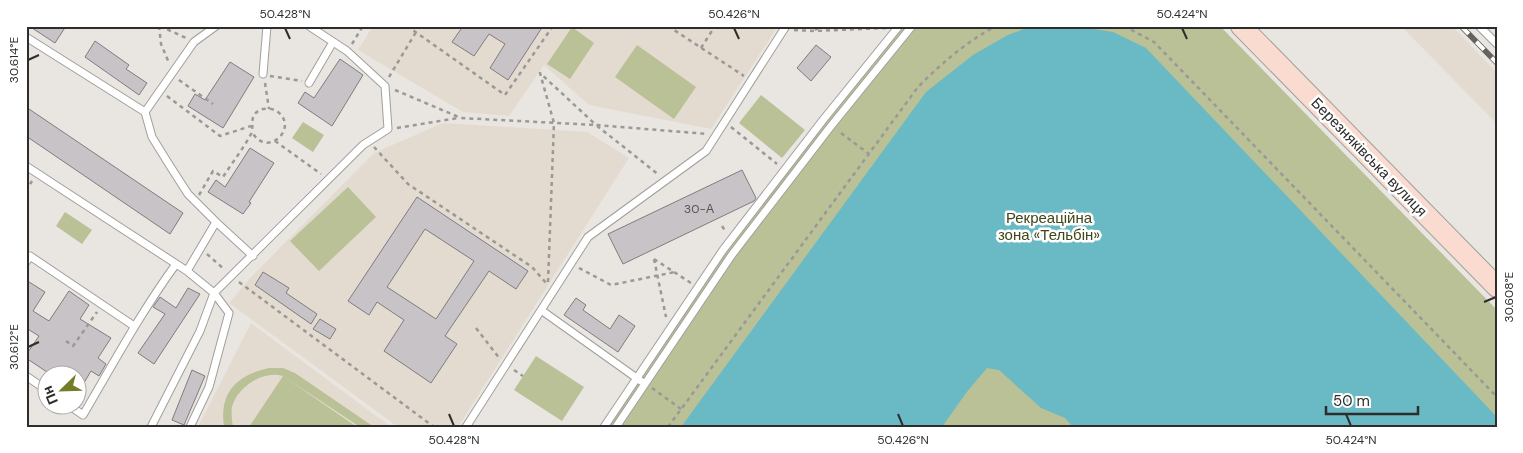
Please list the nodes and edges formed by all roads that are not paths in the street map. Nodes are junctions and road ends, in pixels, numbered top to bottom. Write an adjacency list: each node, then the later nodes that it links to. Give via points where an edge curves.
1 (216, 26): 14 (lane, via 194,42)
2 (267, 26): 12 (lane)
3 (309, 26): 10 (lane)
4 (912, 26): 28 (lane, via 732,256)
5 (1241, 26): 21 (street, Березняківська вулиця)
6 (1479, 26): 11 (lane)
7 (899, 27): 26 (lane, via 723,250)
8 (785, 28): 23 (lane, via 706,152 588,237)
9 (26, 36): 14 (lane)
10 (333, 42): 13 (lane); 17 (lane, via 386,86 388,129 368,142)
11 (1497, 44)
12 (263, 74)
13 (309, 83)
14 (145, 112): 16 (lane, via 152,136 188,194)
15 (26, 166): 19 (lane)
16 (216, 222): 17 (lane); 20 (lane)
17 (253, 256): 22 (lane)
18 (26, 262): 24 (lane, via 30,256)
19 (176, 264): 20 (lane); 24 (lane)
20 (187, 271): 22 (lane)
21 (1497, 287)
22 (214, 293): 30 (lane, via 200,331); 31 (lane, via 229,313 209,387)
23 (541, 310): 26 (lane); 32 (lane)
24 (134, 326): 29 (lane)
25 (26, 376): 27 (lane)
26 (637, 378): 28 (lane); 33 (lane)
27 (38, 384)
28 (645, 384): 34 (lane)
29 (88, 406)
30 (151, 427)
31 (190, 427)
32 (466, 427)
33 (604, 427)
34 (616, 427)

